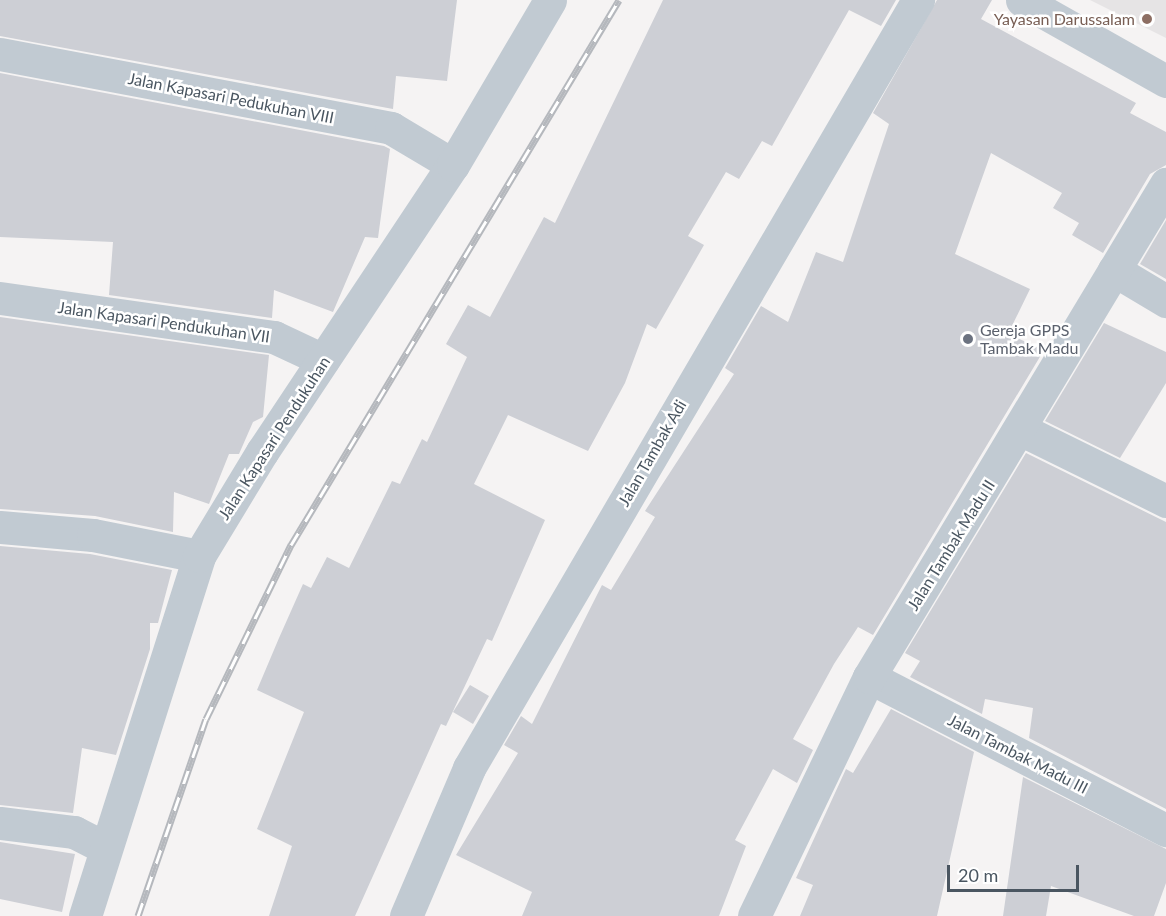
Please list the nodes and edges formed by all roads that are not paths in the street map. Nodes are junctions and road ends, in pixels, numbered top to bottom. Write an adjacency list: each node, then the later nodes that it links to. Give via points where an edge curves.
1 (550, 0): 6 (street, Jalan Kapasari Pendukuhan)
2 (918, 0): 21 (street, Jalan Tambak Adi, via 469,768)
3 (1022, 0): 5 (street)
4 (0, 54): 6 (street, Jalan Kapasari Pedukuhan VIII, via 391,128)
5 (1166, 81)
6 (453, 165): 11 (street, Jalan Kapasari Pendukuhan)
7 (1166, 184): 8 (street, Jalan Tambak Madu II)
8 (1114, 270): 10 (street); 12 (street, Jalan Tambak Madu II)
9 (0, 298): 11 (street, Jalan Kapasari Pendukuhan VII, via 274,337)
10 (1166, 301)
11 (323, 360): 15 (street, Jalan Kapasari Pendukuhan)
12 (1022, 430): 13 (street); 16 (street, Jalan Tambak Madu II)
13 (1166, 501)
14 (0, 527): 15 (street, via 93,536)
15 (199, 556): 19 (street, Jalan Kapasari Pendukuhan)
16 (869, 677): 18 (street, Jalan Tambak Madu III); 22 (street, Jalan Tambak Madu II)
17 (0, 823): 19 (street, via 74,832)
18 (1166, 830)
19 (103, 847): 20 (street, Jalan Kapasari Pendukuhan)
20 (85, 916)
21 (406, 916)
22 (754, 916)

